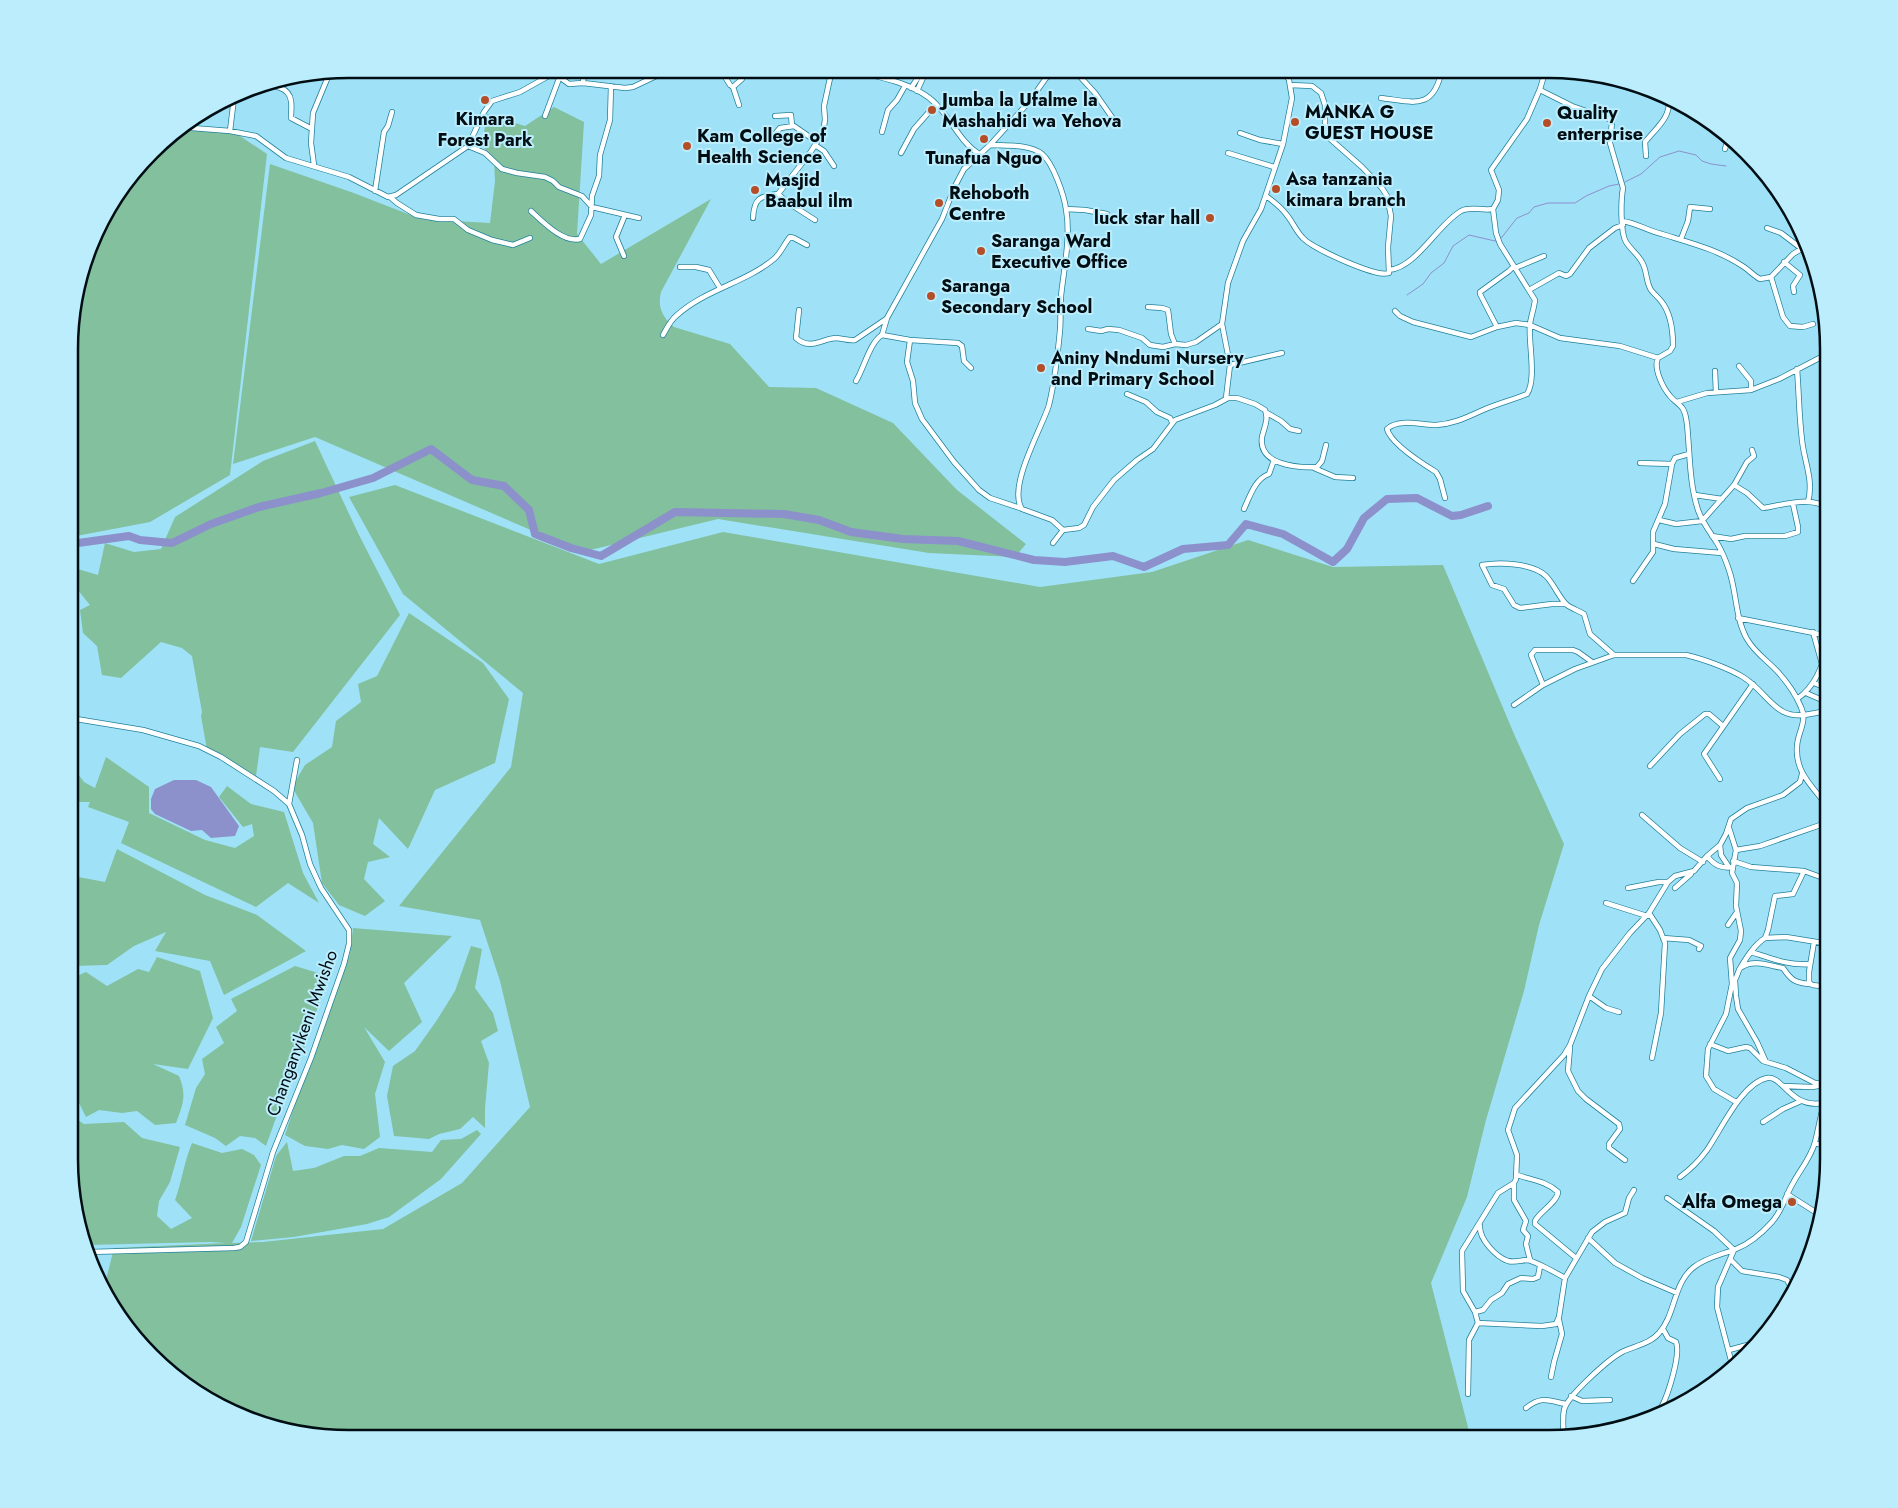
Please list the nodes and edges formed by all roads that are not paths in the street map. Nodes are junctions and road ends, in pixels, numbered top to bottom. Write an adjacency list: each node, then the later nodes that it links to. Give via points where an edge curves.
1 (327, 78): 38 (street, via 315,105)
2 (541, 78): 47 (street, via 520,92 492,101)
3 (559, 78): 33 (street)
4 (562, 78): 18 (street, via 569,84)
5 (583, 78): 18 (street)
6 (652, 78): 20 (street, via 633,87)
7 (726, 78): 23 (street)
8 (742, 78): 23 (street)
9 (830, 78): 43 (street, via 823,132)
10 (881, 78): 21 (street)
11 (917, 78): 24 (street)
12 (923, 78): 26 (street)
13 (1046, 78): 46 (street)
14 (1082, 78): 35 (street)
15 (1287, 78): 19 (street)
16 (1440, 78): 27 (street, via 1432,95 1419,103)
17 (1543, 78): 25 (street)
18 (583, 83): 20 (street)
19 (1290, 85): 44 (street, via 1292,104); 81 (street, via 1312,86 1321,93 1328,137 1388,196 1391,216)
20 (611, 86): 60 (street, via 610,120 600,155)
21 (905, 86): 24 (street); 40 (street, via 888,110)
22 (277, 87): 38 (street, via 285,90 291,98 291,118)
23 (733, 87): 30 (street)
24 (912, 88): 26 (street)
25 (1540, 89): 62 (street, via 1527,119 1491,170 1499,190); 70 (street, via 1552,97 1611,120 1610,142 1623,188)
26 (917, 91): 29 (street)
27 (1381, 98)
28 (233, 103): 39 (street)
29 (936, 104): 49 (street, via 914,129); 51 (street)
30 (739, 105)
31 (1669, 105): 52 (street, via 1666,117 1645,142)
32 (392, 112): 56 (street, via 384,135)
33 (545, 116)
34 (775, 116): 36 (street, via 791,115)
35 (1116, 123)
36 (792, 126): 42 (street, via 780,128); 43 (street)
37 (191, 128): 39 (street)
38 (312, 129): 53 (street)
39 (230, 131): 53 (street, via 256,136 286,158)
40 (882, 132)
41 (1240, 133): 44 (street)
42 (775, 134)
43 (816, 143): 54 (street); 57 (street)
44 (1283, 144): 55 (street)
45 (1727, 144): 48 (street)
46 (990, 145): 51 (street); 61 (street, via 1023,147 1046,158 1055,174)
47 (468, 146): 58 (street); 60 (street, via 486,153 502,169 550,179 557,186 582,196)
48 (1725, 149)
49 (901, 153)
50 (1228, 153): 55 (street)
51 (979, 154): 89 (street, via 964,169 942,219)
52 (1646, 156)
53 (314, 165): 56 (street, via 349,177)
54 (834, 166)
55 (1274, 167): 59 (street)
56 (375, 191): 58 (street)
57 (778, 194): 68 (street, via 759,198); 69 (street)
58 (390, 196): 72 (street, via 416,215 454,219 468,230 492,240 513,245)
59 (1266, 196): 81 (street, via 1286,213 1301,237 1314,247 1377,273 1386,274); 90 (street, via 1229,276)
60 (592, 207): 64 (street, via 588,224 580,239 576,240 554,230); 66 (street)
61 (1066, 209): 65 (street); 131 (street, via 1067,236 1055,367 1048,405 1022,474)
62 (1493, 209): 80 (street, via 1496,233); 81 (street, via 1461,211 1407,263)
63 (1710, 209): 73 (street, via 1690,207)
64 (531, 210)
65 (1107, 214)
66 (625, 215): 67 (street); 76 (street, via 616,238)
67 (639, 218)
68 (753, 218)
69 (815, 220)
70 (1622, 223): 73 (street, via 1633,222); 84 (street, via 1589,248 1568,276 1559,273); 101 (street, via 1626,242 1639,256 1649,285 1667,311 1673,346)
71 (1767, 228): 75 (street, via 1781,233)
72 (530, 238)
73 (1681, 239): 82 (street, via 1730,259 1760,279)
74 (806, 245): 83 (street, via 790,237 774,259)
75 (1802, 249): 78 (street)
76 (624, 256)
77 (1544, 256): 80 (street)
78 (1784, 262): 82 (street); 85 (street, via 1800,276)
79 (680, 267): 83 (street, via 709,270)
80 (1514, 267): 84 (street); 93 (street, via 1480,292)
81 (1389, 270)
82 (1771, 277): 91 (street, via 1783,317 1790,326)
83 (720, 288): 95 (street, via 682,311 670,322)
84 (1529, 290): 92 (street, via 1535,300)
85 (1794, 292)
86 (1148, 307): 98 (street, via 1168,310)
87 (798, 310): 89 (street, via 796,338 811,344 836,338 852,341)
88 (1395, 311): 93 (street, via 1413,322 1471,337)
89 (887, 318): 96 (street)
90 (1222, 324): 98 (street, via 1196,342); 102 (street)
91 (1813, 324)
92 (1530, 325): 93 (street, via 1516,323); 101 (street, via 1560,338 1620,346); 126 (street, via 1530,387 1527,394 1455,423 1398,424 1387,429 1395,442 1436,472)
93 (1497, 327)
94 (1088, 329): 98 (street, via 1119,330 1142,338 1153,346)
95 (663, 335)
96 (882, 335): 97 (street); 107 (street, via 873,344)
97 (910, 340): 104 (street, via 960,343 964,361); 131 (street, via 907,362 915,403 922,419 979,490 990,498)
98 (1175, 344)
99 (1282, 353): 102 (street)
100 (1820, 357): 105 (street)
101 (1658, 358): 112 (street, via 1656,364 1663,386)
102 (1230, 365): 111 (street)
103 (1739, 366): 108 (street, via 1751,381)
104 (971, 368)
105 (1796, 369): 108 (street); 128 (street, via 1803,454 1811,481)
106 (1715, 371): 109 (street)
107 (856, 380)
108 (1751, 390): 109 (street)
109 (1716, 392): 112 (street)
110 (1127, 394): 114 (street, via 1149,404)
111 (1226, 398): 113 (street, via 1254,404); 114 (street)
112 (1677, 402): 118 (street, via 1684,411)
113 (1267, 413): 115 (street, via 1292,430); 119 (street, via 1262,446)
114 (1172, 422): 135 (street, via 1154,450 1114,480 1084,525)
115 (1299, 431)
116 (1326, 444): 122 (street, via 1320,463)
117 (1752, 450): 124 (street, via 1754,456)
118 (1689, 454): 121 (street, via 1675,458); 125 (street)
119 (1274, 460): 122 (street); 132 (street, via 1269,474 1260,478)
120 (1640, 463): 121 (street)
121 (1672, 464): 133 (street)
122 (1310, 467): 123 (street, via 1335,477)
123 (1352, 478)
124 (1734, 485): 127 (street); 129 (street, via 1763,508)
125 (1695, 495): 127 (street); 134 (street)
126 (1445, 498)
127 (1722, 499): 134 (street)
128 (1808, 502): 129 (street); 130 (street)
129 (1792, 504): 136 (street, via 1798,527 1794,534 1731,539)
130 (1820, 505)
131 (1020, 508): 135 (street, via 1052,520)
132 (1244, 509)
133 (1659, 520): 134 (street, via 1676,524); 138 (street, via 1653,532)
134 (1702, 521): 136 (street)
135 (1063, 530): 137 (street)
136 (1712, 536): 139 (street)
137 (1053, 543)
138 (1654, 544): 139 (street); 140 (street, via 1653,552)
139 (1722, 553): 142 (street, via 1734,586)
140 (1633, 581)
141 (1566, 604): 141 (street, via 1544,574 1503,562 1482,565 1492,585 1504,590 1520,608); 145 (street, via 1584,614 1590,634)
142 (1738, 618): 143 (street); 154 (street, via 1755,651 1779,673)
143 (1813, 632): 144 (street); 146 (street)
144 (1820, 634)
145 (1614, 654): 147 (street); 150 (street, via 1686,655)
146 (1820, 658)
147 (1592, 662): 151 (street); 151 (street, via 1573,650 1535,650 1531,655)
148 (1820, 670): 149 (street)
149 (1814, 683): 152 (street); 153 (street)
150 (1753, 684): 158 (street, via 1780,711); 160 (street)
151 (1543, 685): 156 (street)
152 (1820, 685)
153 (1806, 693): 154 (street); 155 (street)
154 (1798, 698): 158 (street)
155 (1820, 699)
156 (1514, 705)
157 (1820, 711): 158 (street)
158 (1803, 716): 163 (street, via 1796,745)
159 (78, 719): 166 (street, via 143,730 199,746 258,779)
160 (1723, 726): 162 (street, via 1710,714 1705,714 1680,734); 164 (street, via 1704,754)
161 (297, 760): 166 (street)
162 (1650, 766)
163 (1802, 774): 165 (street); 169 (street, via 1800,782 1784,796 1738,813)
164 (1720, 780)
165 (1820, 797)
166 (289, 804): 223 (street, Changanyikeni Mwisho, via 321,888 349,930 349,944 311,1058 273,1152 246,1242 234,1248)
167 (1642, 815): 173 (street, via 1680,848)
168 (1820, 825): 171 (street, via 1760,846)
169 (1728, 827): 170 (street); 171 (street)
170 (1720, 845): 172 (street); 174 (street, via 1722,855)
171 (1736, 850): 174 (street)
172 (1706, 856): 173 (street); 174 (street, via 1716,866)
173 (1703, 862): 175 (street)
174 (1732, 865): 176 (street); 182 (street, via 1737,882)
175 (1694, 871): 178 (street, via 1675,876); 180 (street)
176 (1804, 871): 177 (street); 186 (street, via 1793,894 1777,894 1773,898)
177 (1820, 877)
178 (1668, 882): 179 (street); 183 (street)
179 (1628, 888)
180 (1675, 888)
181 (1606, 903): 183 (street)
182 (1737, 912): 184 (street); 193 (street, via 1741,936 1730,958)
183 (1648, 915): 185 (street); 196 (street, via 1606,963)
184 (1728, 925)
185 (1664, 938): 189 (street, via 1689,940 1701,946); 200 (street, via 1660,1013)
186 (1765, 938): 187 (street); 190 (street)
187 (1814, 942): 188 (street); 191 (street)
188 (1820, 943)
189 (1699, 949)
190 (1751, 952): 191 (street, via 1794,965); 192 (street)
191 (1810, 964): 194 (street)
192 (1740, 968): 193 (street); 194 (street, via 1754,964 1783,968 1792,980)
193 (1734, 983): 198 (street, via 1726,1014); 201 (street, via 1738,1008)
194 (1810, 984): 195 (street)
195 (1820, 985)
196 (1589, 996): 197 (street, via 1606,1008); 199 (street)
197 (1619, 1012)
198 (1710, 1044): 201 (street, via 1728,1051 1750,1048); 206 (street, via 1706,1076 1709,1084)
199 (1570, 1046): 212 (street, via 1568,1071 1586,1099 1619,1124 1620,1129 1609,1148); 213 (street, via 1515,1108 1508,1130 1517,1155)
200 (1652, 1058)
201 (1766, 1063): 202 (street)
202 (1820, 1083)
203 (1820, 1085): 204 (street)
204 (1783, 1086): 205 (street); 206 (street, via 1775,1079 1767,1078 1752,1086)
205 (1801, 1101): 207 (street); 209 (street)
206 (1736, 1102): 214 (street, via 1707,1150)
207 (1820, 1103)
208 (1820, 1117): 210 (street)
209 (1762, 1122)
210 (1815, 1143): 211 (street); 217 (street)
211 (1820, 1145)
212 (1625, 1160)
213 (1517, 1174): 215 (street); 224 (street, via 1539,1180 1558,1192 1558,1197 1539,1214 1535,1224)
214 (1680, 1177)
215 (1514, 1183): 220 (street, via 1498,1193); 226 (street, via 1514,1200 1526,1221 1522,1229 1528,1236 1526,1244)
216 (1634, 1190): 221 (street, via 1625,1213 1605,1222)
217 (1787, 1194): 219 (street); 222 (street, via 1772,1222)
218 (1666, 1198): 222 (street, via 1714,1231)
219 (1815, 1212)
220 (1481, 1223): 226 (street, via 1480,1234 1484,1242 1503,1258 1515,1262); 231 (street, via 1462,1251 1463,1291)
221 (1588, 1238): 224 (street); 230 (street, via 1615,1263)
222 (1734, 1250): 225 (street); 230 (street, via 1713,1256 1687,1272)
223 (94, 1252)
224 (1576, 1258): 228 (street)
225 (1730, 1259): 229 (street, via 1742,1271 1780,1277); 236 (street, via 1718,1287 1716,1307)
226 (1530, 1260): 227 (street)
227 (1540, 1266): 228 (street); 231 (street, via 1538,1277 1518,1279 1508,1284 1483,1310)
228 (1564, 1278): 232 (street)
229 (1790, 1285)
230 (1677, 1293): 234 (street)
231 (1476, 1312): 233 (street)
232 (1559, 1319): 233 (street, via 1556,1324 1542,1326); 238 (street, via 1562,1334)
233 (1478, 1323): 239 (street, via 1469,1340)
234 (1663, 1329): 240 (street, via 1651,1340 1610,1360); 243 (street, via 1668,1338 1676,1342 1677,1351 1666,1397)
235 (1746, 1345): 236 (street)
236 (1729, 1350): 237 (street)
237 (1731, 1360)
238 (1551, 1377)
239 (1468, 1394)
240 (1571, 1396): 241 (street, via 1582,1400); 242 (street)
241 (1610, 1400)
242 (1566, 1404): 244 (street, via 1546,1398); 245 (street)
243 (1660, 1407)
244 (1526, 1408)
245 (1563, 1430)

